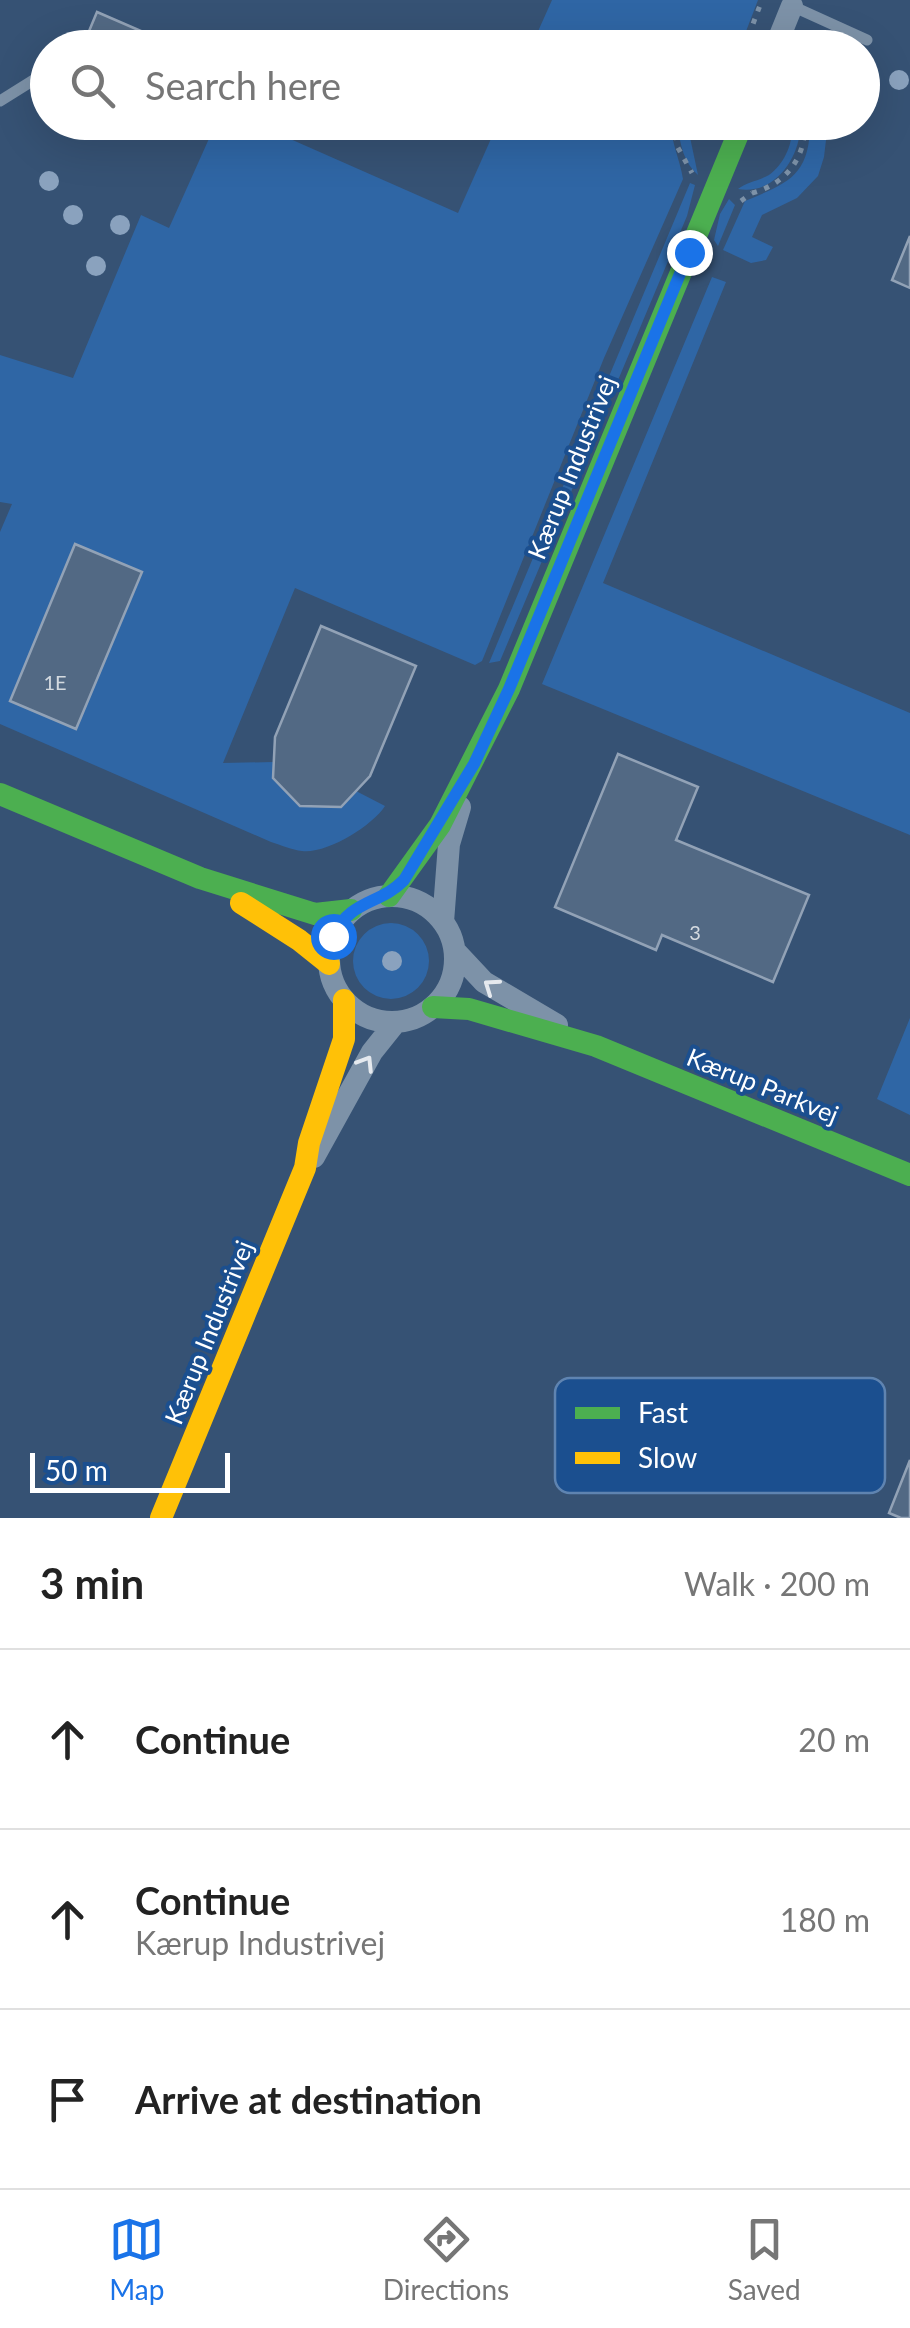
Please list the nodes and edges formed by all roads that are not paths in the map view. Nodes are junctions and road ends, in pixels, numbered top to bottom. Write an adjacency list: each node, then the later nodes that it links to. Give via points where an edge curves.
1 (792, 6): 2 (street); 3 (lane)
2 (782, 30)
3 (845, 30)
4 (30, 82): 5 (lane)
5 (0, 100)
6 (735, 140): 7 (street, Kærup Industrivej)
7 (474, 764): 10 (street, Kærup Industrivej); 12 (street, Kærup Industrivej, via 449,844)
8 (0, 794): 9 (street)
9 (200, 878): 11 (street, via 315,914); 14 (street)
10 (389, 896): 11 (street); 12 (street, via 419,902)
11 (351, 910): 14 (street, via 333,936)
12 (444, 922): 13 (street)
13 (455, 951): 16 (street, via 451,982); 18 (street, Kærup Parkvej, one-way to 13, via 484,982)
14 (329, 964): 15 (street)
15 (344, 1000): 17 (street, via 366,1017); 19 (street, Kærup Industrivej, via 344,1040)
16 (434, 1007): 17 (street); 18 (street, Kærup Parkvej, via 469,1010)
17 (396, 1022): 19 (street, Kærup Industrivej, one-way to 17)
18 (596, 1046): 20 (street, Kærup Parkvej)
19 (306, 1168): 21 (street, Kærup Industrivej)
20 (910, 1175)
21 (161, 1518)

